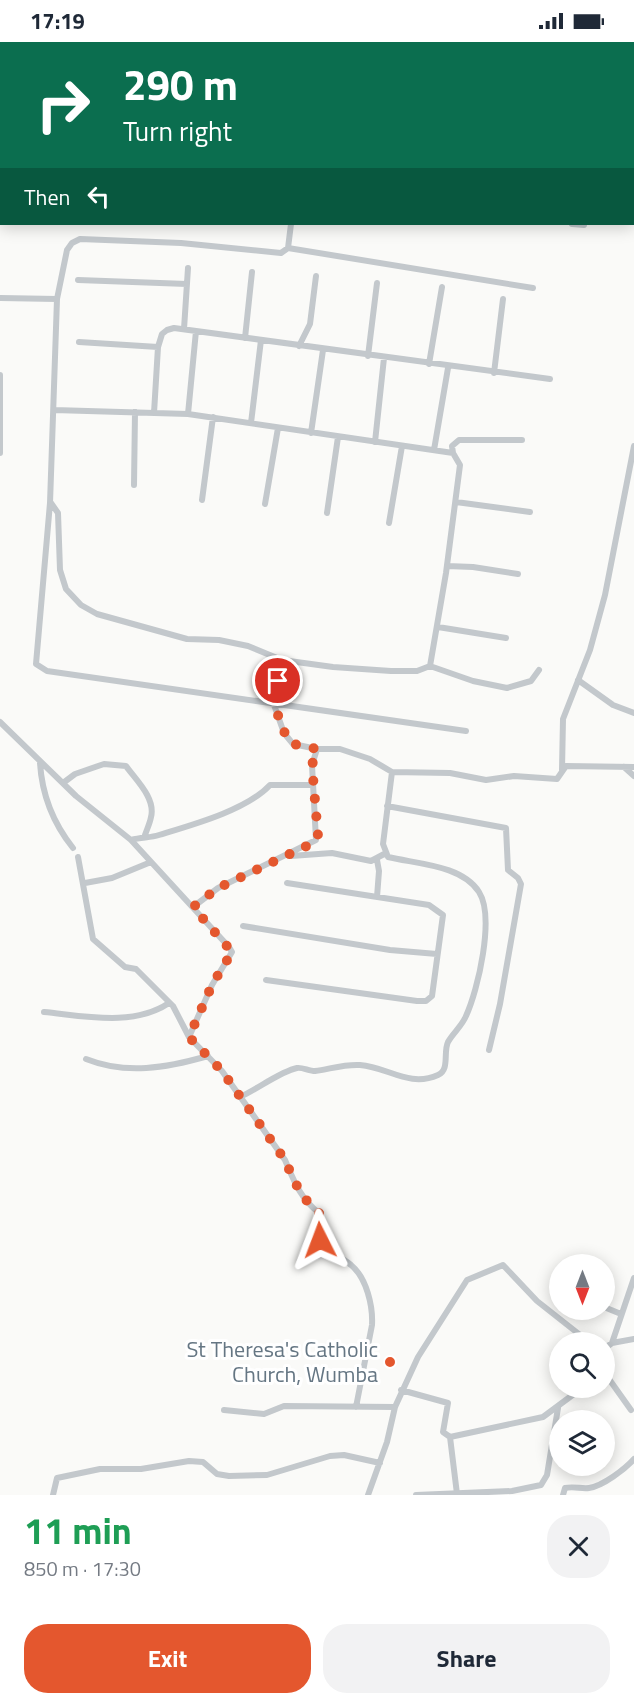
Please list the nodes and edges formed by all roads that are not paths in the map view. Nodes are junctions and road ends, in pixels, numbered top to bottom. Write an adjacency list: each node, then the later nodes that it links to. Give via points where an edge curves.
1 (291, 225): 2 (street)
2 (288, 248): 10 (street); 12 (street, via 281,253 181,243 80,239 67,250)
3 (188, 268): 8 (street)
4 (252, 272): 16 (street)
5 (316, 276): 19 (street, via 310,324)
6 (78, 280): 8 (street)
7 (377, 283): 22 (street)
8 (187, 284): 14 (street)
9 (442, 287): 24 (street)
10 (533, 288)
11 (0, 298): 12 (street)
12 (57, 299): 29 (street)
13 (503, 299): 26 (street)
14 (184, 329): 15 (street); 20 (street, via 167,330)
15 (196, 331): 16 (street); 32 (street)
16 (245, 338): 17 (street)
17 (261, 340): 19 (street); 34 (street)
18 (79, 342): 20 (street)
19 (299, 346): 21 (street)
20 (158, 348): 31 (street)
21 (323, 350): 22 (street); 36 (street)
22 (368, 356): 23 (street)
23 (384, 358): 24 (street); 39 (street)
24 (429, 364): 25 (street)
25 (448, 368): 26 (street); 42 (street)
26 (494, 373): 28 (street)
27 (0, 375): 43 (street)
28 (550, 380)
29 (54, 410): 30 (street); 48 (street)
30 (135, 412): 31 (street); 45 (street)
31 (154, 413): 32 (street)
32 (188, 414): 33 (street)
33 (213, 417): 34 (street); 46 (street)
34 (251, 423): 35 (street)
35 (278, 428): 36 (street); 49 (street)
36 (311, 433): 37 (street)
37 (338, 437): 39 (street); 51 (street)
38 (522, 440): 44 (street, via 459,440 452,446)
39 (375, 442): 40 (street)
40 (402, 446): 42 (street); 52 (street)
41 (634, 446): 60 (street, via 605,595)
42 (434, 450): 44 (street)
43 (0, 453)
44 (453, 453): 47 (street, via 460,465)
45 (134, 485)
46 (202, 500)
47 (456, 502): 50 (street); 53 (street)
48 (50, 503): 57 (street, via 58,513 63,580 81,605 116,620 187,639 248,646); 61 (street, via 36,664 41,668)
49 (265, 504)
50 (530, 512)
51 (327, 513)
52 (389, 523)
53 (447, 566): 54 (street); 55 (street)
54 (519, 574)
55 (438, 627): 56 (street); 58 (street)
56 (506, 638)
57 (282, 660): 58 (street, via 380,671 417,671); 61 (street)
58 (430, 666): 59 (street, via 507,688 531,681)
59 (539, 670)
60 (578, 680): 62 (street, via 613,705); 69 (street, via 563,719)
61 (273, 702): 64 (street); 65 (street, via 287,739)
62 (634, 713)
63 (0, 722): 66 (street)
64 (466, 731)
65 (317, 749): 70 (street, via 340,749); 73 (street, via 312,765)
66 (40, 762): 72 (street); 77 (street, via 43,790 58,829)
67 (624, 767): 68 (street); 69 (street, via 566,766); 71 (street)
68 (634, 767)
69 (562, 771): 70 (street, via 556,779 549,780 514,776 486,780 450,773)
70 (392, 772): 74 (street)
71 (634, 776)
72 (63, 783): 75 (street, via 75,774 104,764 126,766 150,804); 76 (street)
73 (313, 785): 75 (street, via 270,785 257,798 230,810 156,836); 80 (street, via 316,840)
74 (387, 806): 78 (street, via 383,844); 93 (street, via 506,828 508,870 521,884)
75 (145, 836): 76 (street)
76 (132, 840): 82 (street)
77 (73, 848)
78 (386, 854): 81 (street); 96 (street, via 456,872 478,891 485,907 487,937 466,1015 448,1043 444,1070 416,1080 360,1065 313,1071 298,1068)
79 (78, 857): 83 (street)
80 (278, 859): 81 (street, via 315,852); 86 (street, via 218,888)
81 (377, 860): 85 (street)
82 (151, 862): 83 (street, via 112,878); 86 (street)
83 (85, 883): 90 (street, via 93,939 125,968 136,969)
84 (287, 884): 85 (street)
85 (377, 897): 88 (street, via 429,905 438,910 443,915 443,931)
86 (193, 907): 92 (street, via 232,952)
87 (243, 926): 88 (street)
88 (437, 954): 89 (street, via 432,996 426,1001)
89 (266, 980)
90 (169, 1002): 91 (street, via 148,1013 117,1018); 92 (street)
91 (44, 1012)
92 (189, 1037): 94 (street)
93 (489, 1050)
94 (207, 1056): 95 (street, via 139,1069 104,1066); 96 (street)
95 (86, 1059)
96 (240, 1097): 108 (street, via 285,1160 300,1194 319,1213 317,1236 354,1269 367,1291 372,1326)
97 (634, 1278): 98 (street)
98 (631, 1296): 100 (street)
99 (615, 1312): 100 (street)
100 (621, 1314): 102 (street)
101 (576, 1332): 106 (street, via 537,1301 503,1265 467,1280)
102 (615, 1333)
103 (634, 1339): 104 (street)
104 (615, 1342)
105 (615, 1387): 112 (street)
106 (401, 1390): 109 (street); 113 (street, via 448,1403 443,1432)
107 (570, 1398): 110 (street)
108 (356, 1407): 109 (street); 111 (street, via 284,1406 264,1414)
109 (395, 1407): 115 (street)
110 (558, 1408): 113 (street, via 543,1417); 116 (street, via 547,1475 541,1485)
111 (224, 1410)
112 (631, 1410)
113 (450, 1437): 116 (street)
114 (634, 1459): 120 (street, via 599,1485 565,1488)
115 (380, 1463): 117 (street, via 330,1456 267,1474 229,1476 217,1474 203,1462 189,1461 141,1469 100,1469 57,1478); 118 (street)
116 (457, 1494): 119 (street)
117 (53, 1495)
118 (368, 1495)
119 (416, 1495)
120 (563, 1495)

